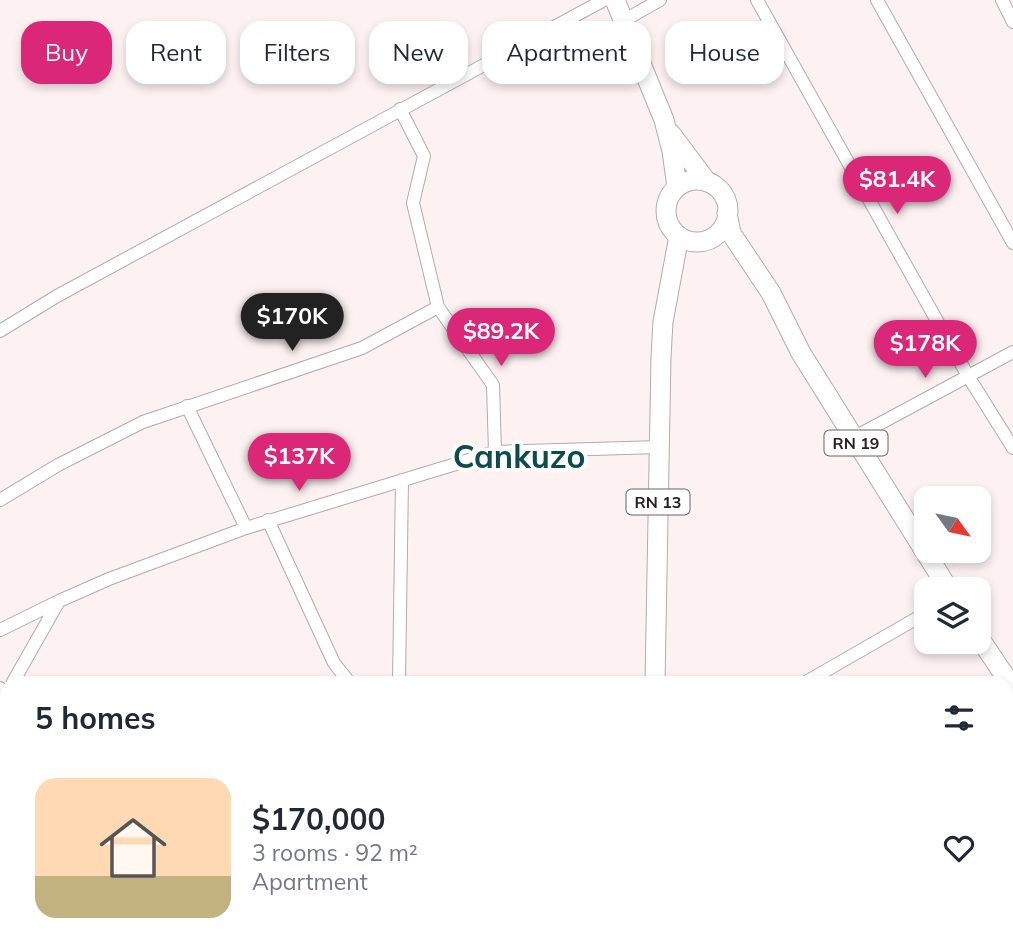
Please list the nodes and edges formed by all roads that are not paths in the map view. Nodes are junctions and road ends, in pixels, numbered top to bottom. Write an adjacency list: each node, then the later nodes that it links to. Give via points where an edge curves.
1 (604, 0): 9 (street)
2 (615, 0): 7 (main road)
3 (660, 0): 7 (street)
4 (757, 0): 22 (street)
5 (877, 0): 16 (street)
6 (1002, 0): 8 (street)
7 (623, 20): 10 (main road)
8 (1013, 22)
9 (400, 109): 18 (street, via 424,156 413,203); 20 (street)
10 (664, 121): 11 (main road); 12 (main road)
11 (708, 181): 12 (main road, via 692,180); 13 (main road, via 725,197)
12 (677, 187): 14 (main road, via 668,200 666,216)
13 (727, 213): 15 (main road, RN 13, via 722,228); 17 (main road, RN 19, via 731,233)
14 (679, 236): 15 (main road, via 686,240); 19 (main road, RN 13)
15 (709, 238): 17 (main road, RN 19); 19 (main road, RN 13, via 679,275)
16 (1013, 243)
17 (771, 293): 24 (main road, RN 19)
18 (438, 307): 23 (street, via 362,348); 27 (street, via 493,385)
19 (663, 322): 25 (main road, RN 13)
20 (0, 331)
21 (1013, 352): 22 (street)
22 (968, 376): 24 (street); 26 (street)
23 (187, 406): 29 (street, via 100,442); 31 (street)
24 (853, 438): 32 (main road, RN 19)
25 (659, 447): 27 (street); 40 (main road, RN 13)
26 (1013, 448)
27 (495, 452): 28 (street)
28 (402, 480): 30 (street); 39 (street)
29 (0, 500)
30 (268, 520): 31 (street); 38 (street, via 334,663)
31 (246, 528): 33 (street)
32 (941, 577)
33 (59, 601): 35 (street); 37 (street)
34 (914, 620): 41 (street)
35 (0, 630)
36 (990, 654): 42 (main road)
37 (16, 676)
38 (344, 676)
39 (399, 676)
40 (655, 676)
41 (816, 676)
42 (1005, 676)

